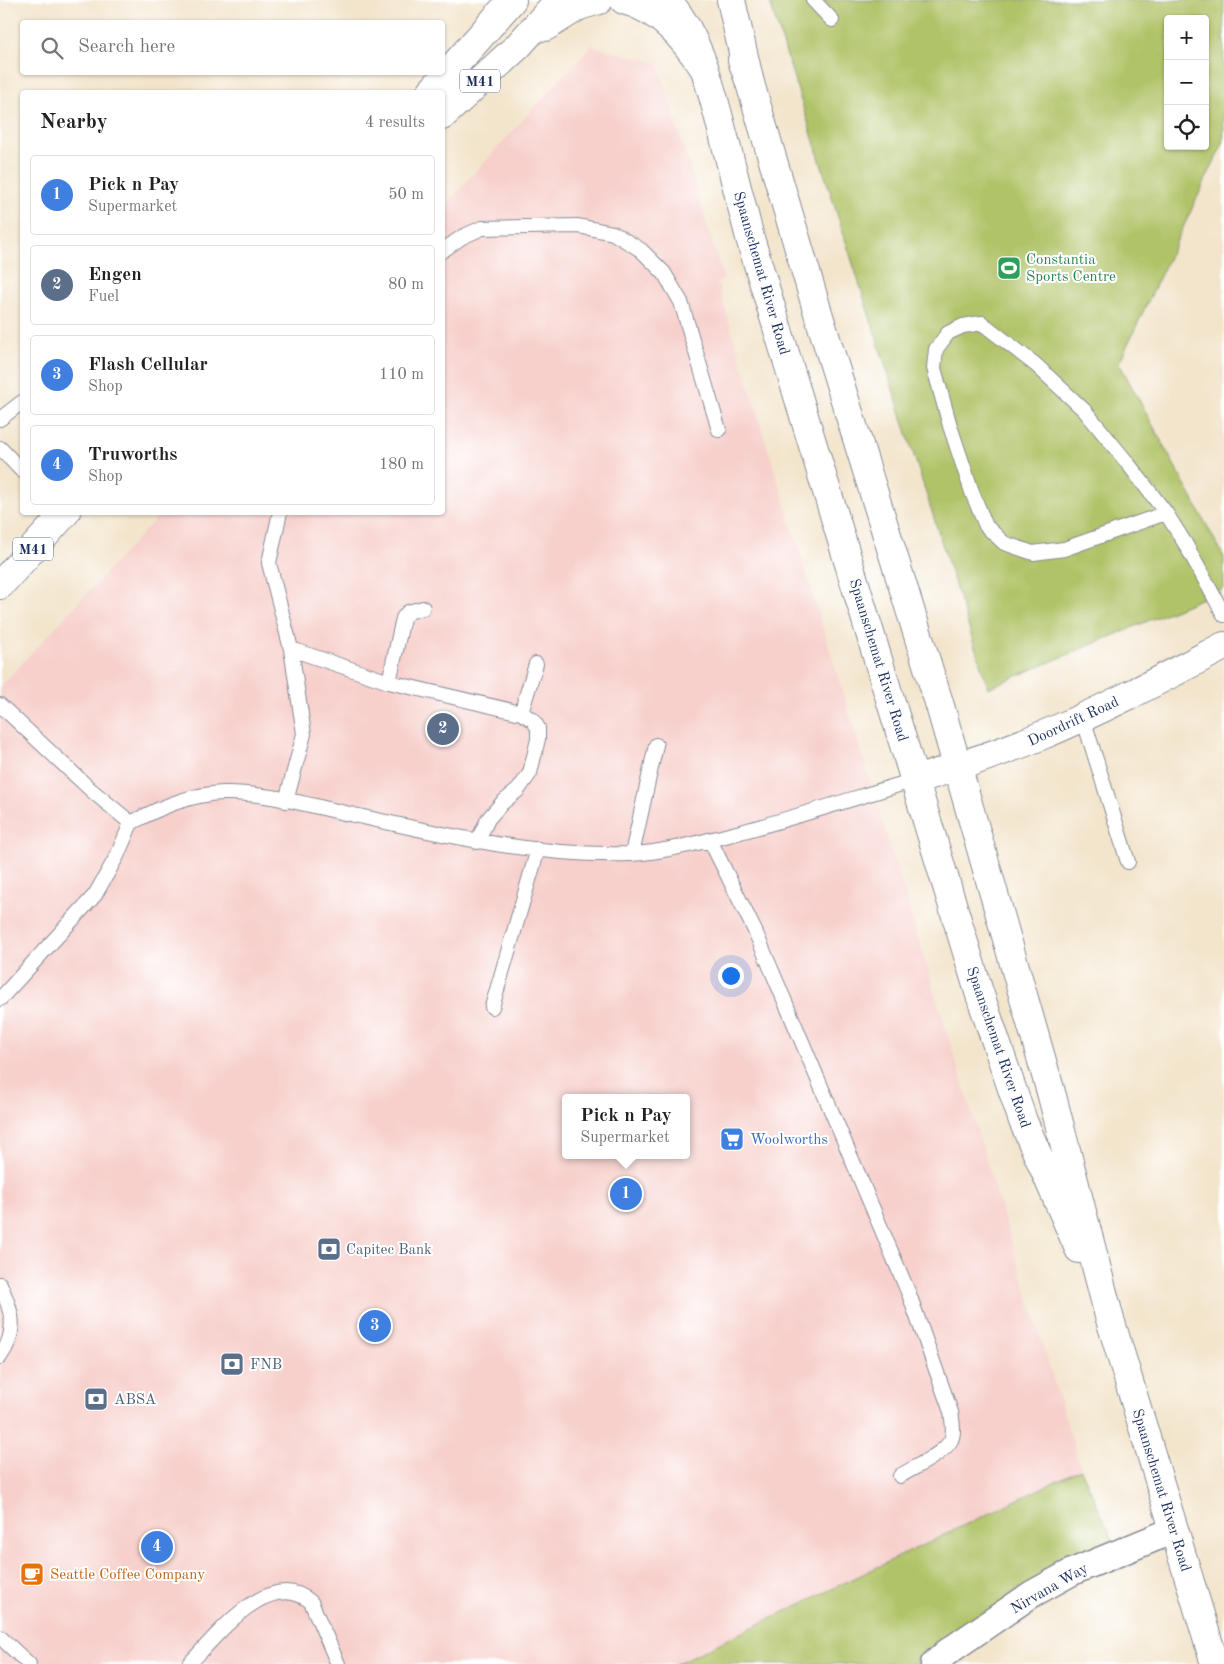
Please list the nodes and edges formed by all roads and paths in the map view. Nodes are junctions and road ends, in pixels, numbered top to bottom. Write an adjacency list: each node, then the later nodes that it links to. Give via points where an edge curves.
1 (512, 0): 13 (main road, M41)
2 (559, 0): 10 (main road, M41)
3 (599, 0): 10 (main road, via 579,6)
4 (624, 0): 11 (main road, via 642,6 664,20)
5 (667, 0): 11 (main road, Spaanschemat River Road, via 692,35)
6 (719, 0): 12 (main road, Spaanschemat River Road)
7 (731, 0): 12 (main road)
8 (813, 0): 9 (lane)
9 (832, 20)
10 (518, 46): 14 (main road, M41)
11 (704, 68): 36 (main road, Spaanschemat River Road, via 750,238)
12 (750, 83): 35 (main road, Spaanschemat River Road)
13 (433, 90)
14 (445, 113)
15 (445, 249): 18 (lane, via 482,228 578,226 613,233 641,250 664,273 681,302)
16 (20, 404): 17 (lane)
17 (0, 419)
18 (719, 430)
19 (0, 448): 20 (lane)
20 (20, 469)
21 (1166, 513): 21 (lane, via 1064,549 1033,553 1004,543 986,526 973,495 934,368 936,349 948,333 982,323 1036,365 1086,411); 26 (lane)
22 (63, 515): 24 (main road, M41)
23 (279, 515): 28 (lane, via 269,563)
24 (0, 585)
25 (423, 608): 30 (lane, via 408,612 403,618)
26 (1224, 615)
27 (1224, 646): 33 (main road, Doordrift Road)
28 (291, 649): 30 (lane); 37 (lane, via 304,734)
29 (536, 664): 32 (lane)
30 (389, 682): 32 (lane)
31 (0, 705): 38 (lane)
32 (521, 714): 40 (lane, via 533,720 538,728 530,774 488,819)
33 (1083, 718): 35 (main road, Doordrift Road); 43 (lane)
34 (656, 745): 42 (lane)
35 (957, 767): 36 (main road, Doordrift Road); 47 (main road, Spaanschemat River Road, via 1052,1096)
36 (915, 780): 39 (lane); 47 (main road, Spaanschemat River Road, via 979,992 1023,1121)
37 (286, 801): 38 (lane, via 261,795 222,793 159,808); 40 (lane)
38 (131, 823): 44 (lane, via 95,895)
39 (710, 840): 42 (lane); 49 (lane, via 755,931 909,1294 951,1412 951,1439 943,1450)
40 (477, 842): 41 (lane)
41 (538, 849): 42 (lane); 45 (lane)
42 (632, 854)
43 (1128, 862)
44 (0, 999)
45 (492, 1007)
46 (0, 1284): 48 (lane, via 13,1322 12,1337)
47 (1109, 1316): 50 (main road, Spaanschemat River Road)
48 (0, 1357)
49 (900, 1476)
50 (1174, 1530): 55 (street, Nirvana Way, via 1064,1576 1032,1594); 56 (main road, Spaanschemat River Road)
51 (0, 1637): 52 (lane)
52 (29, 1664)
53 (189, 1664): 54 (lane, via 259,1598 290,1591 311,1602)
54 (338, 1664)
55 (934, 1664)
56 (1215, 1664)

